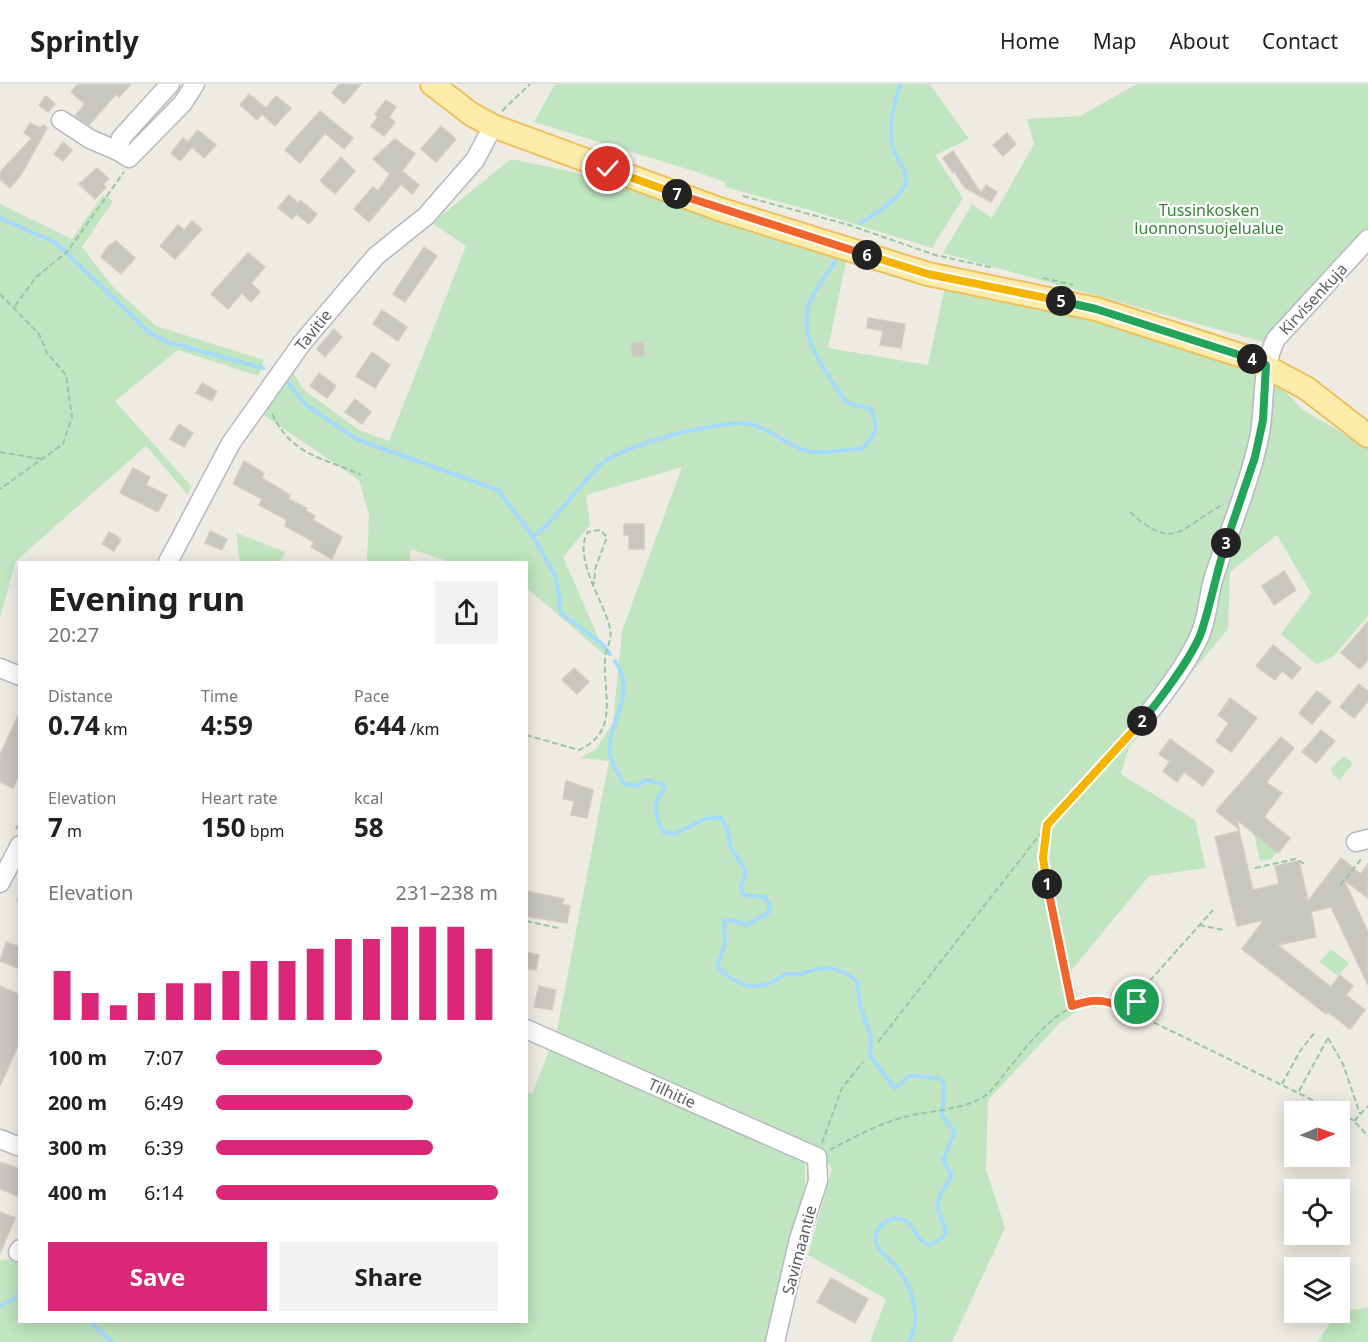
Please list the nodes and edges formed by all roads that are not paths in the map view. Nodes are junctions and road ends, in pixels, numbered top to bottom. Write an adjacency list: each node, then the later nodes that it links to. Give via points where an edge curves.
1 (170, 84): 6 (street, via 121,138)
2 (195, 84): 6 (street, via 183,103)
3 (432, 84): 5 (main road, via 471,114)
4 (61, 120): 6 (street)
5 (496, 121): 8 (main road, via 719,209 928,274 1096,309); 10 (street, Tavitie, via 475,159 426,216 376,256 302,343 231,443)
6 (124, 154)
7 (1368, 239): 8 (street, Kirvisenkuja, via 1276,339)
8 (1266, 365): 9 (main road, via 1306,388); 13 (street, Kirvisenkuja, via 1263,420 1255,457 1213,581 1201,634 1161,698)
9 (1368, 436)
10 (169, 561)
11 (0, 668): 12 (street)
12 (18, 675)
13 (1141, 722)
14 (18, 848): 15 (street)
15 (0, 883)
16 (528, 1030): 17 (street, Tilhitie)
17 (817, 1157): 18 (street, Savimaantie, via 818,1181 799,1239)
18 (775, 1342)

